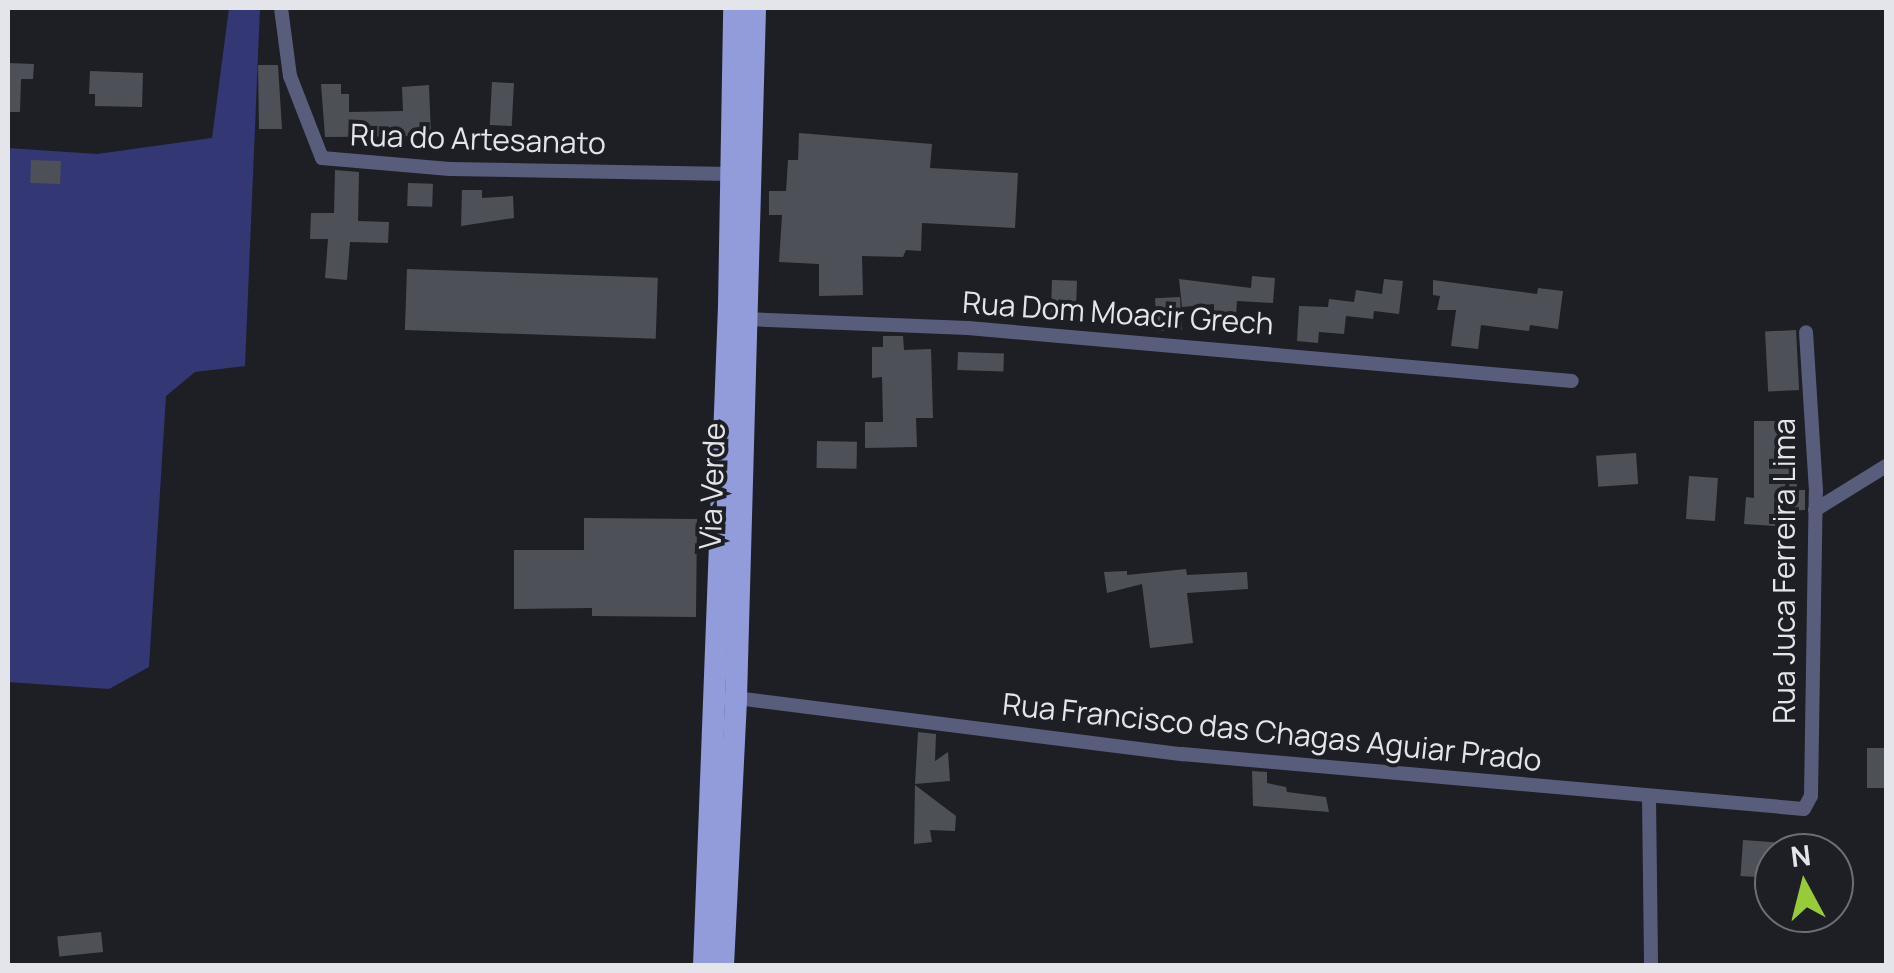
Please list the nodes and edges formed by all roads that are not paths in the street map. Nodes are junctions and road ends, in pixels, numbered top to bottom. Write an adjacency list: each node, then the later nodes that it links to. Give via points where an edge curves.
1 (280, 8): 4 (street, Rua do Artesanato, via 290,76 322,158)
2 (734, 8): 4 (main road, Via Verde)
3 (755, 8): 5 (main road, Via Verde)
4 (730, 174): 13 (main road, Via Verde)
5 (746, 319): 7 (street, Rua Dom Moacir Grech, via 968,328); 10 (main road, Via Verde)
6 (1806, 332): 9 (street, Rua Juca Ferreira Lima)
7 (1572, 381)
8 (1886, 466): 9 (street)
9 (1815, 510): 12 (street, Rua Juca Ferreira Lima, via 1811,796)
10 (736, 698): 11 (street, Rua Francisco das Chagas Aguiar Prado, via 1182,754); 14 (main road, Via Verde)
11 (1649, 797): 12 (street, Rua Francisco das Chagas Aguiar Prado); 15 (street)
12 (1804, 809)
13 (704, 966)
14 (722, 966)
15 (1651, 966)

